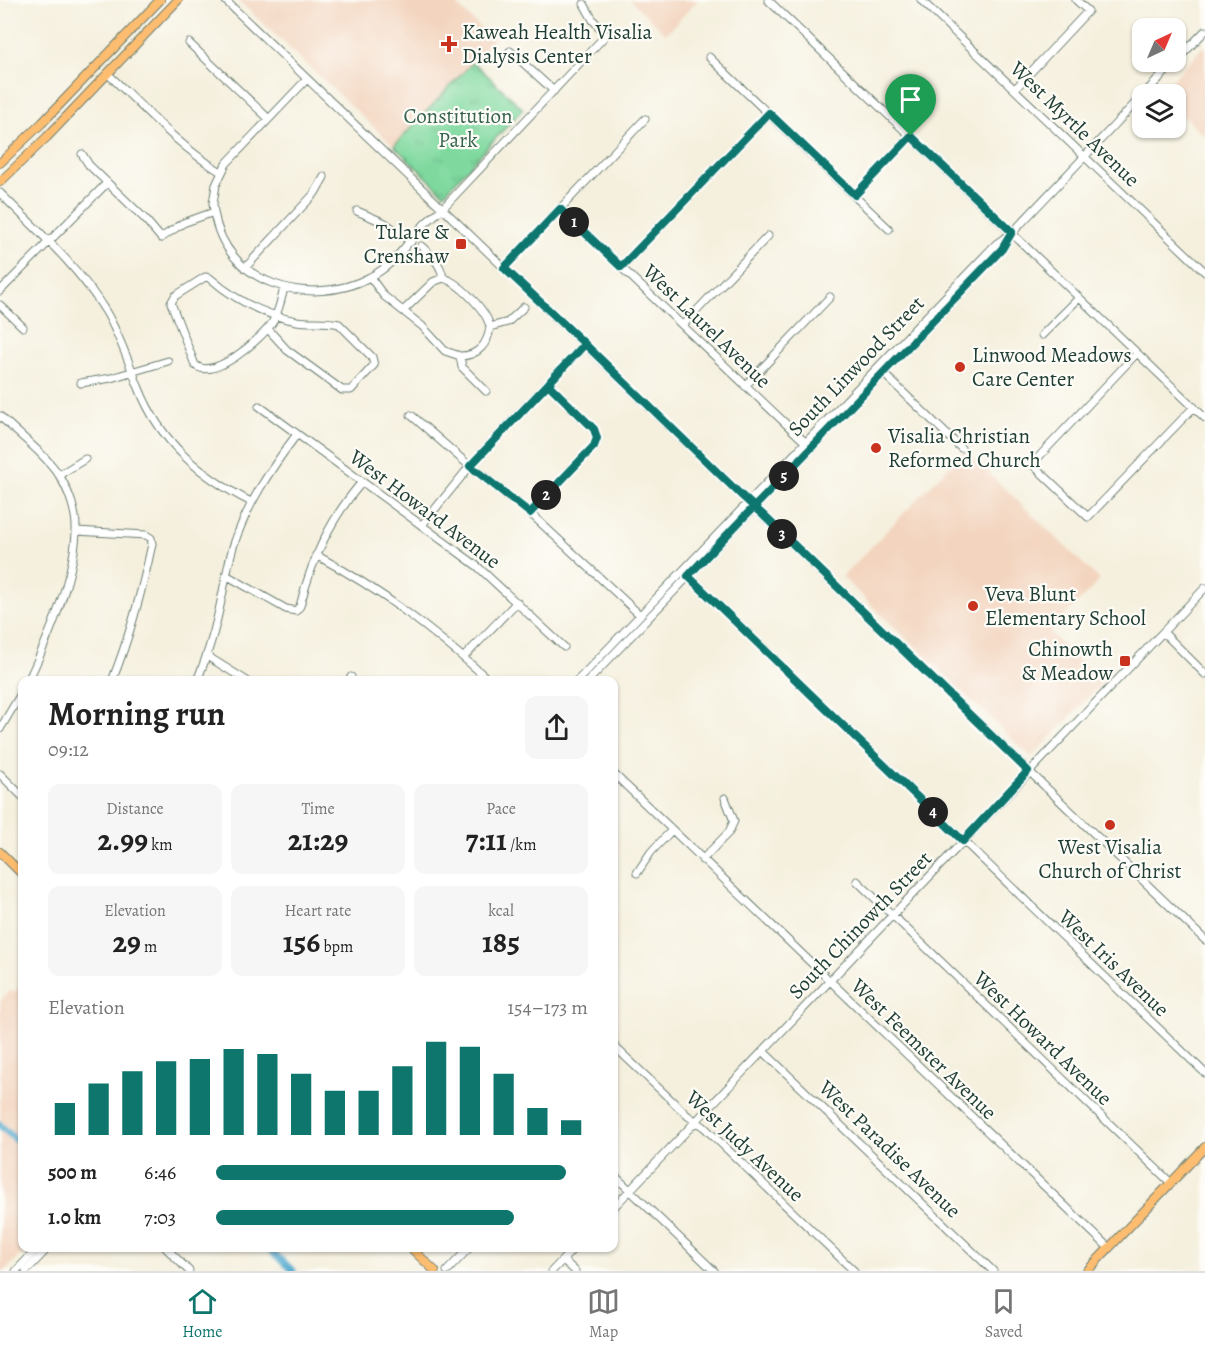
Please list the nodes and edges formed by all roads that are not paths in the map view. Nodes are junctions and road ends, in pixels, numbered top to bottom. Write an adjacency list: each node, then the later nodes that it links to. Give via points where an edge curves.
1 (160, 0): 26 (main road)
2 (178, 0): 14 (main road)
3 (225, 0): 15 (street)
4 (768, 0): 23 (street)
5 (921, 0): 17 (street, West Myrtle Avenue)
6 (1076, 0): 17 (street, via 1088,11)
7 (584, 4): 18 (street, via 606,35)
8 (1205, 31): 11 (street, South Linwood Street)
9 (189, 43): 21 (street)
10 (510, 51): 18 (street)
11 (1186, 51)
12 (709, 57): 20 (street)
13 (1165, 72): 16 (street, South Linwood Street)
14 (108, 74): 27 (street, via 185,148); 29 (main road)
15 (307, 79): 21 (street); 33 (street)
16 (1154, 84)
17 (1015, 89): 25 (street, West Myrtle Avenue)
18 (554, 91): 33 (street)
19 (1132, 107): 25 (street, South Linwood Street)
20 (769, 113): 32 (street); 43 (street)
21 (269, 119): 27 (street)
22 (645, 119): 34 (street)
23 (911, 136): 32 (street); 38 (street)
24 (82, 154): 30 (street)
25 (1084, 157): 38 (street, South Linwood Street); 46 (street, West Myrtle Avenue)
26 (0, 163)
27 (221, 172): 36 (street)
28 (324, 177): 44 (street, via 315,193)
29 (0, 182)
30 (106, 183): 36 (street, via 161,238 183,223); 40 (street)
31 (0, 193): 40 (street)
32 (855, 195): 37 (street)
33 (443, 208): 41 (street); 45 (street)
34 (560, 209): 43 (street, West Laurel Avenue); 45 (street)
35 (357, 211): 41 (street, via 385,223)
36 (214, 212): 44 (street, via 223,243)
37 (889, 229)
38 (1012, 232): 52 (street); 62 (street, South Linwood Street); 68 (street, South Linwood Street, via 1002,249)
39 (768, 236): 57 (street)
40 (49, 241): 50 (street); 67 (street, via 71,263 106,312)
41 (411, 242): 47 (street)
42 (421, 246): 48 (street, via 436,260)
43 (621, 267): 57 (street, West Laurel Avenue)
44 (245, 268): 49 (street)
45 (504, 268): 63 (street)
46 (1205, 272)
47 (370, 278): 49 (street, via 323,292); 55 (street, via 384,296)
48 (443, 278): 55 (street, via 433,282); 59 (street, via 483,310)
49 (284, 288): 56 (street)
50 (0, 291)
51 (830, 297): 71 (street)
52 (1079, 298): 61 (street); 64 (street)
53 (0, 305): 58 (street)
54 (524, 307): 59 (street, via 508,322)
55 (403, 310): 65 (street, via 446,351)
56 (276, 316): 60 (street); 60 (street, via 339,324 372,357 374,365 351,390 342,390 287,350); 60 (street, via 240,302 205,277 175,296 171,303 199,369 207,370 231,360)
57 (683, 325): 71 (street, West Laurel Avenue)
58 (23, 327)
59 (490, 327): 65 (street, via 487,342 480,350)
60 (268, 329)
61 (1042, 335)
62 (904, 338): 68 (street, via 883,367); 80 (street, South Linwood Street)
63 (585, 344): 70 (street); 87 (street)
64 (1137, 353): 74 (street); 74 (street, via 1032,464 1088,517)
65 (460, 356): 72 (street, via 462,367)
66 (168, 362): 67 (street)
67 (133, 372): 69 (street); 86 (street, via 148,407 184,456 202,474)
68 (883, 373): 79 (street, South Linwood Street); 81 (street)
69 (81, 383)
70 (548, 384): 83 (street); 88 (street, via 594,429 597,438 594,446)
71 (745, 386): 80 (street, West Laurel Avenue)
72 (486, 391)
73 (260, 406): 78 (street, West Howard Avenue)
74 (1194, 407): 77 (street)
75 (411, 415): 83 (street)
76 (0, 416): 84 (street)
77 (1205, 418)
78 (297, 434): 85 (street, West Howard Avenue); 86 (street)
79 (818, 440): 80 (street); 87 (street, South Linwood Street)
80 (805, 442): 87 (street, South Linwood Street)
81 (961, 448)
82 (85, 459): 84 (street)
83 (470, 466): 88 (street); 89 (street)
84 (59, 475): 90 (street, via 73,510)
85 (362, 482): 89 (street, West Howard Avenue); 91 (street, via 326,532)
86 (251, 502): 92 (street)
87 (751, 504): 93 (street, South Linwood Street); 94 (street, South Linwood Street); 112 (street)
88 (530, 513): 97 (street)
89 (422, 525): 96 (street, West Howard Avenue)
90 (76, 531): 103 (street, via 64,592); 104 (street, via 151,538 142,594)
91 (316, 555): 92 (street, via 296,611); 101 (street, via 390,599)
92 (226, 576): 100 (street)
93 (688, 576): 94 (street); 109 (street, South Linwood Street); 118 (street, West Iris Avenue)
94 (676, 577): 97 (street, South Linwood Street)
95 (1205, 588): 98 (street, South Chinowth Street)
96 (517, 602): 99 (street, West Howard Avenue); 101 (street)
97 (640, 615): 108 (street, South Linwood Street)
98 (1162, 632): 102 (street); 112 (street, South Chinowth Street)
99 (564, 647)
100 (207, 656): 105 (street); 106 (street)
101 (464, 657): 107 (street)
102 (1205, 674)
103 (30, 676)
104 (114, 676)
105 (198, 676)
106 (239, 676)
107 (485, 676)
108 (582, 676)
109 (593, 676)
110 (18, 699): 111 (street)
111 (0, 729)
112 (1028, 771): 118 (street, South Chinowth Street); 125 (street)
113 (0, 774): 115 (street)
114 (618, 778): 117 (street, West Feemster Avenue)
115 (18, 792)
116 (725, 798): 120 (street, via 734,821 729,832)
117 (672, 830): 120 (street, West Feemster Avenue); 122 (street)
118 (963, 841): 124 (street, South Chinowth Street); 129 (street, West Iris Avenue)
119 (0, 852): 121 (main road)
120 (702, 860): 126 (street, West Feemster Avenue)
121 (18, 870)
122 (637, 873)
123 (857, 881): 124 (street, West Howard Avenue)
124 (893, 915): 126 (street, South Chinowth Street); 133 (street, West Howard Avenue)
125 (1205, 940)
126 (829, 981): 128 (street, South Chinowth Street); 136 (street, West Feemster Avenue)
127 (618, 1050): 130 (street, West Judy Avenue)
128 (763, 1051): 130 (street, South Chinowth Street); 153 (street, West Paradise Avenue)
129 (1205, 1073)
130 (695, 1122): 134 (street, South Chinowth Street); 152 (street, West Judy Avenue)
131 (1205, 1147): 133 (main road)
132 (618, 1179): 134 (street)
133 (1171, 1183): 136 (main road)
134 (630, 1191): 135 (street, South Chinowth Street); 151 (street)
135 (618, 1203)
136 (1109, 1248): 154 (main road)
137 (34, 1252): 144 (street)
138 (44, 1252): 145 (street)
139 (170, 1252): 146 (street)
140 (415, 1252): 147 (main road)
141 (465, 1252): 148 (street)
142 (570, 1252): 143 (street)
143 (563, 1260): 149 (street); 150 (street)
144 (16, 1271)
145 (26, 1271)
146 (189, 1271)
147 (435, 1271)
148 (447, 1271)
149 (552, 1271)
150 (575, 1271)
151 (714, 1271)
152 (854, 1271)
153 (993, 1271)
154 (1087, 1271)

